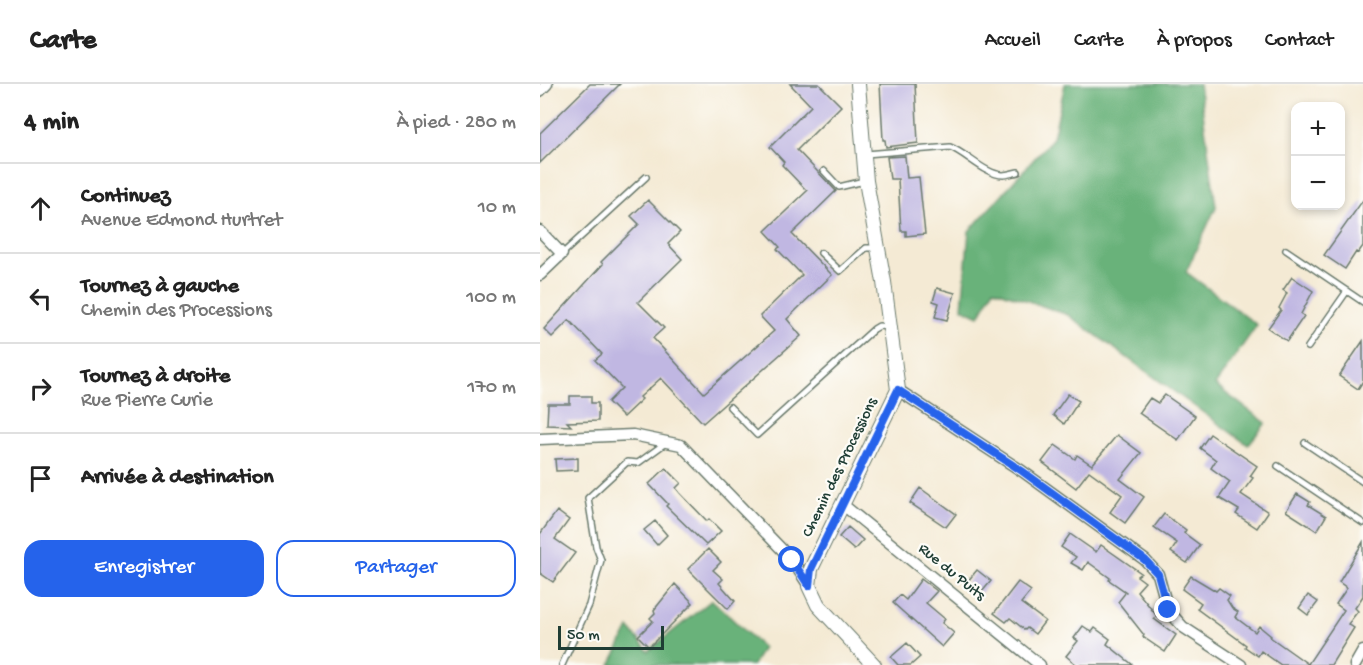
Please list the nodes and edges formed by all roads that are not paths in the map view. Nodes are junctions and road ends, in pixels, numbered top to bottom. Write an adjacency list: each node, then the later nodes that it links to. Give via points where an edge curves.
1 (547, 84): 3 (street)
2 (858, 84): 4 (street, Chemin des Processions)
3 (540, 91)
4 (864, 154): 6 (lane, via 950,147 990,171 1002,175); 8 (street, Chemin des Processions)
5 (824, 171): 8 (lane, via 839,187)
6 (1018, 172)
7 (646, 177): 13 (lane)
8 (866, 181): 10 (street, Chemin des Processions)
9 (540, 231): 13 (street)
10 (879, 248): 12 (lane, via 866,248 840,272); 17 (street, Chemin des Processions)
11 (1286, 250): 15 (lane)
12 (821, 253)
13 (562, 254): 14 (street)
14 (540, 275)
15 (1347, 291): 16 (lane); 18 (lane)
16 (1362, 298)
17 (890, 327): 19 (street, Chemin des Processions); 20 (lane, via 874,329 757,435)
18 (1308, 347)
19 (898, 390): 26 (street, Chemin des Processions); 33 (street, via 1022,471 1145,560 1158,574 1168,610 1183,627)
20 (730, 406)
21 (540, 439): 22 (street, via 633,435)
22 (669, 441): 28 (street, via 681,445 727,491 792,560); 30 (lane, via 638,463 627,462 588,498 602,560 589,605)
23 (1305, 443): 25 (lane)
24 (1278, 466): 27 (lane)
25 (1363, 482)
26 (842, 504): 28 (street, Chemin des Processions, via 811,569); 32 (street, Rue du Puits)
27 (1363, 523)
28 (809, 586): 31 (street, via 818,605)
29 (1363, 651): 34 (street)
30 (562, 665)
31 (874, 665)
32 (1040, 665)
33 (1241, 665)
34 (1355, 665)

